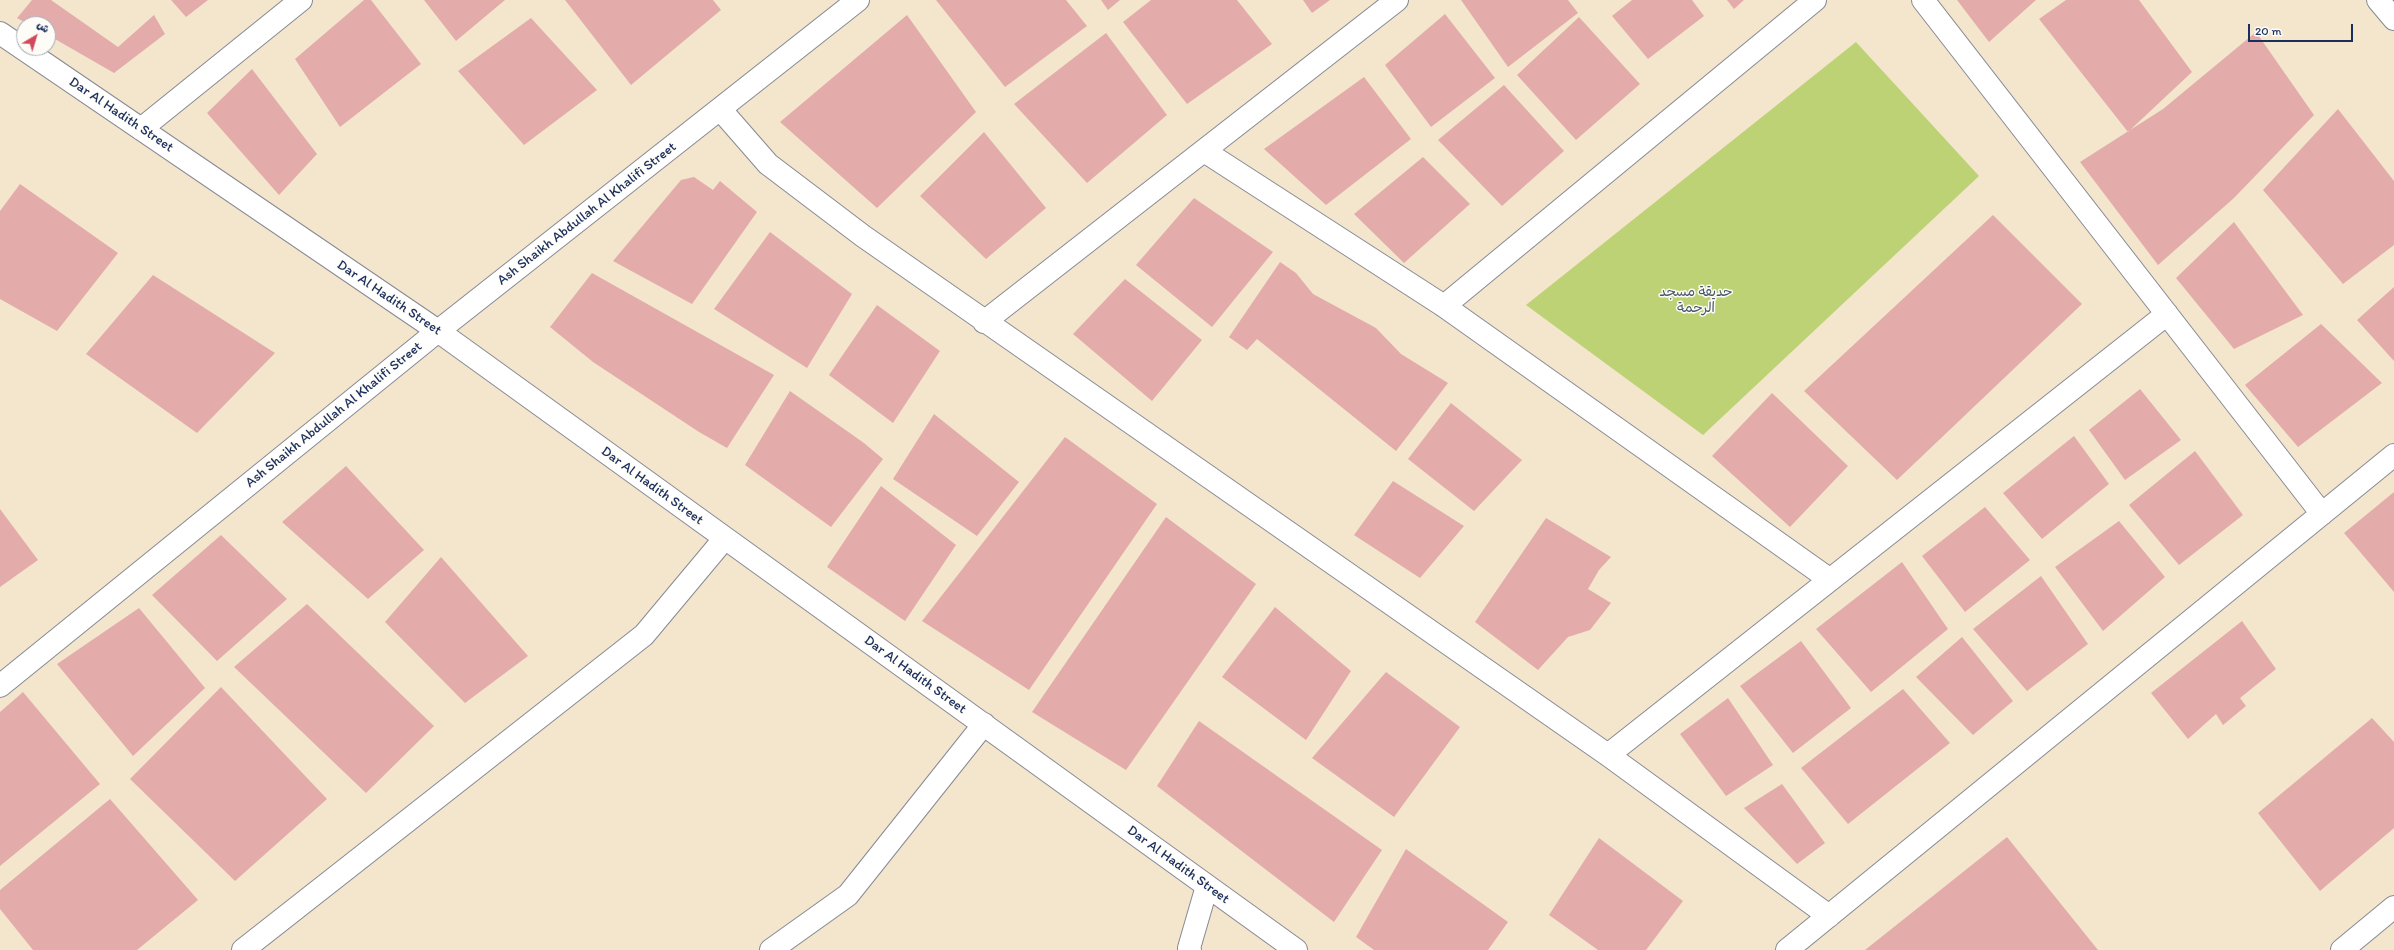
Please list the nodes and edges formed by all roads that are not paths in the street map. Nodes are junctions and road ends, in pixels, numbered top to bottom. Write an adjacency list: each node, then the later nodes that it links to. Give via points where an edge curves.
1 (301, 0): 10 (street)
2 (858, 0): 9 (street, Ash Shaikh Abdullah Al Khalifi Street)
3 (1397, 0): 11 (street)
4 (1815, 0): 12 (street)
5 (1923, 0): 13 (street)
6 (2378, 0): 7 (street)
7 (2394, 19)
8 (0, 33): 10 (street, Dar Al Hadith Street)
9 (720, 109): 14 (street, via 768,164 862,236); 15 (street, Ash Shaikh Abdullah Al Khalifi Street)
10 (141, 129): 15 (street, Dar Al Hadith Street)
11 (1204, 151): 12 (street); 14 (street)
12 (1444, 306): 19 (street)
13 (2167, 314): 17 (street); 19 (street)
14 (984, 322): 22 (street)
15 (438, 331): 18 (street, Dar Al Hadith Street); 20 (street, Ash Shaikh Abdullah Al Khalifi Street)
16 (2394, 455): 17 (street)
17 (2322, 514): 25 (street)
18 (725, 538): 21 (street, Dar Al Hadith Street); 26 (street, via 644,635)
19 (1829, 579): 22 (street)
20 (0, 686)
21 (984, 724): 23 (street, Dar Al Hadith Street); 27 (street, via 848,895)
22 (1608, 755): 25 (street)
23 (1208, 886): 28 (street); 29 (street, Dar Al Hadith Street)
24 (2394, 907): 31 (street)
25 (1829, 916): 30 (street)
26 (243, 950)
27 (771, 950)
28 (1190, 950)
29 (1296, 950)
30 (1787, 950)
31 (2342, 950)

